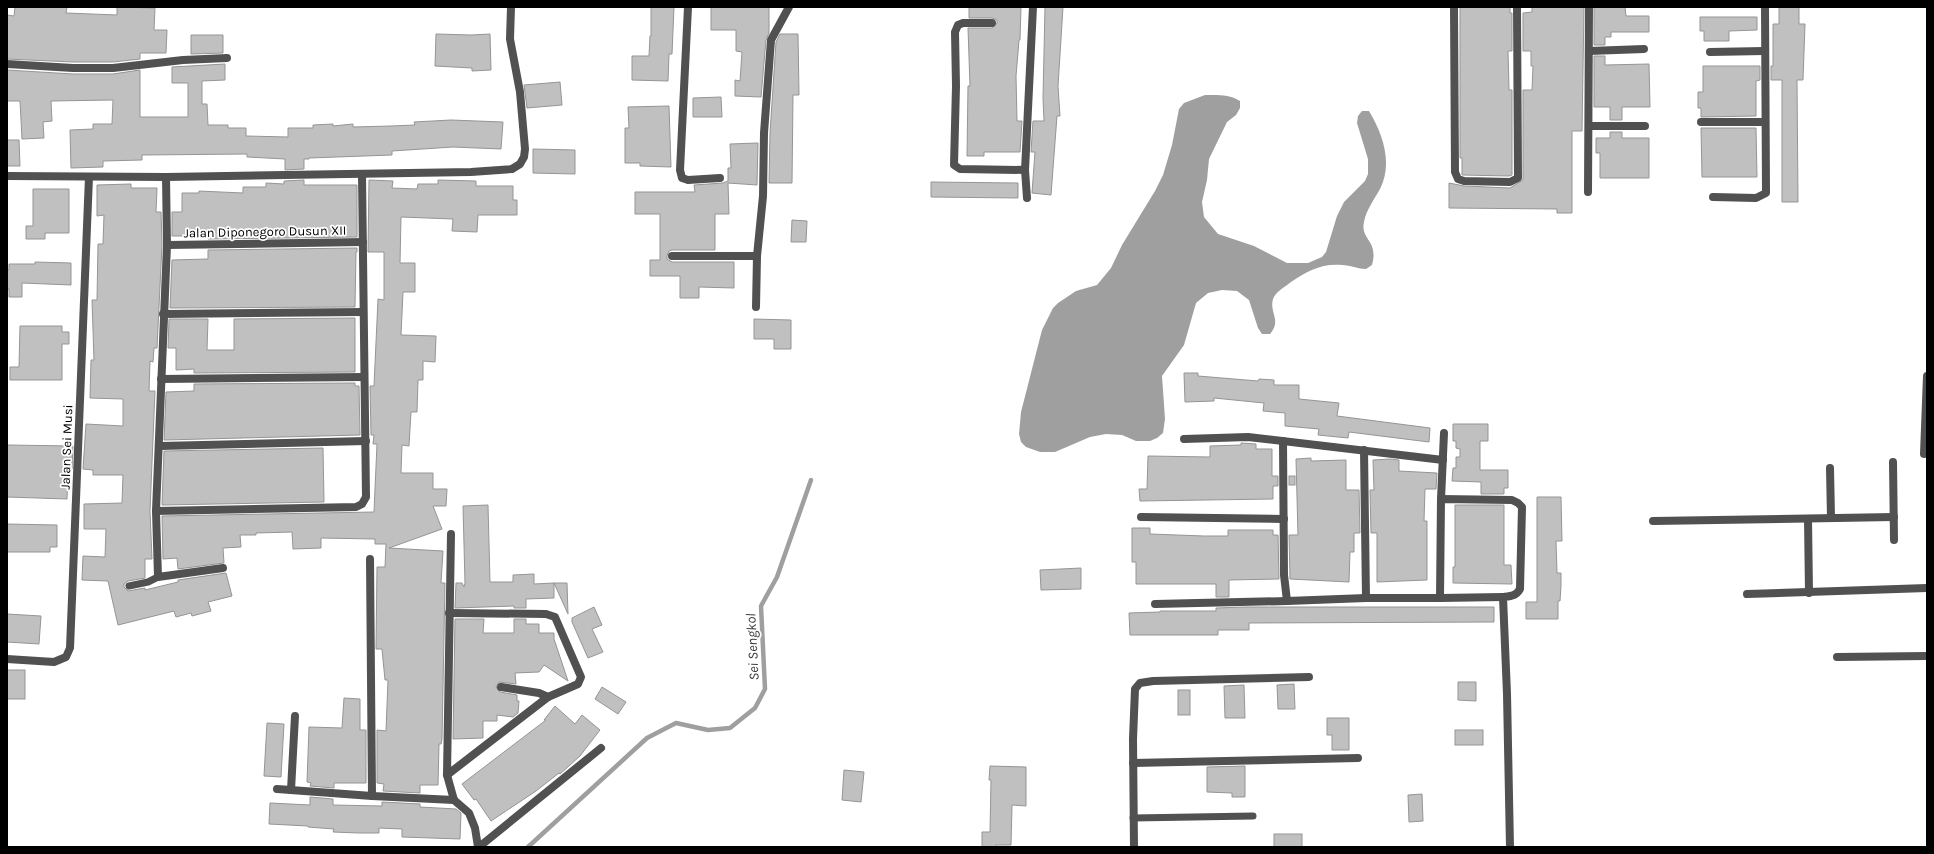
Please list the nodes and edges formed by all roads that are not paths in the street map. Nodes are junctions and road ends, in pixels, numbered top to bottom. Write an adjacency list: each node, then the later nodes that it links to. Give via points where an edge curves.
1 (511, 7): 21 (street, via 510,39 520,92 525,149 520,164 512,169 471,172)
2 (688, 7): 25 (street, via 680,170 682,178 688,180)
3 (789, 7): 32 (street, via 771,40 764,132 763,196)
4 (1033, 7): 20 (street)
5 (1454, 7): 6 (street, via 1455,172 1458,179 1464,181 1510,182 1518,178)
6 (1517, 7)
7 (1589, 7): 11 (street)
8 (1765, 7): 12 (street)
9 (992, 23): 20 (street, via 963,23 958,25 955,32 954,166 960,169)
10 (1644, 48): 11 (street)
11 (1589, 51): 18 (street)
12 (1764, 51): 13 (street); 17 (street)
13 (1710, 52)
14 (227, 58): 15 (street, via 113,68)
15 (7, 64)
16 (1701, 122): 17 (street)
17 (1765, 122): 27 (street, via 1766,193 1756,198)
18 (1589, 126): 19 (street); 26 (street)
19 (1645, 126)
20 (1025, 170): 28 (street)
21 (362, 175): 24 (street); 29 (street)
22 (7, 176): 23 (street)
23 (89, 177): 24 (street); 74 (street, Jalan Sei Musi, via 70,648 66,657 54,662)
24 (166, 177): 30 (street)
25 (720, 178)
26 (1588, 192)
27 (1713, 197)
28 (1027, 198)
29 (363, 242): 30 (street, Jalan Diponegoro Dusun XII); 34 (street)
30 (167, 245): 35 (street)
31 (672, 256): 32 (street)
32 (757, 256): 33 (street)
33 (756, 307)
34 (363, 312): 35 (street); 36 (street)
35 (163, 314): 38 (street)
36 (364, 376): 38 (street); 41 (street)
37 (1927, 376): 45 (street)
38 (161, 379): 43 (street)
39 (1444, 433): 46 (street)
40 (1184, 439): 42 (street, via 1248,437)
41 (366, 441): 43 (street); 50 (street, via 366,497 362,504 356,507)
42 (1283, 441): 44 (street); 54 (street)
43 (160, 446): 50 (street)
44 (1364, 450): 46 (street); 67 (street)
45 (1924, 454)
46 (1443, 460): 49 (street)
47 (1893, 462): 52 (street)
48 (1830, 468): 53 (street)
49 (1440, 500): 66 (street, via 1512,500 1522,508 1520,589 1512,596); 68 (street)
50 (156, 511): 61 (street)
51 (1141, 517): 54 (street)
52 (1894, 517): 53 (street); 58 (street)
53 (1831, 518): 55 (street)
54 (1284, 519): 69 (street, via 1284,576)
55 (1808, 519): 56 (street); 64 (street)
56 (1653, 521)
57 (451, 534): 71 (street)
58 (1894, 540)
59 (370, 559): 85 (street)
60 (223, 568): 61 (street)
61 (158, 577): 62 (lane)
62 (129, 586)
63 (1927, 588): 64 (street)
64 (1809, 593): 65 (street)
65 (1747, 594)
66 (1503, 597): 68 (street); 91 (street)
67 (1366, 598): 68 (street); 69 (street)
68 (1440, 598)
69 (1287, 601): 70 (street)
70 (1155, 604)
71 (449, 612): 77 (street, via 546,614 554,617 581,677 578,684); 82 (street)
72 (1927, 656): 73 (street)
73 (1837, 657)
74 (7, 659)
75 (1310, 677): 81 (street, via 1170,680 1140,684 1135,688)
76 (501, 687): 77 (street, via 540,693)
77 (548, 698): 82 (street)
78 (295, 716): 84 (street)
79 (600, 748): 89 (street)
80 (1358, 758): 81 (street)
81 (1133, 763): 88 (street)
82 (447, 775): 86 (street)
83 (277, 788): 84 (street)
84 (291, 790): 85 (street)
85 (372, 796): 86 (street)
86 (454, 800): 89 (street, via 469,813)
87 (1253, 816): 88 (lane)
88 (1133, 818): 90 (street)
89 (478, 847)
90 (1134, 847)
91 (1510, 847)

